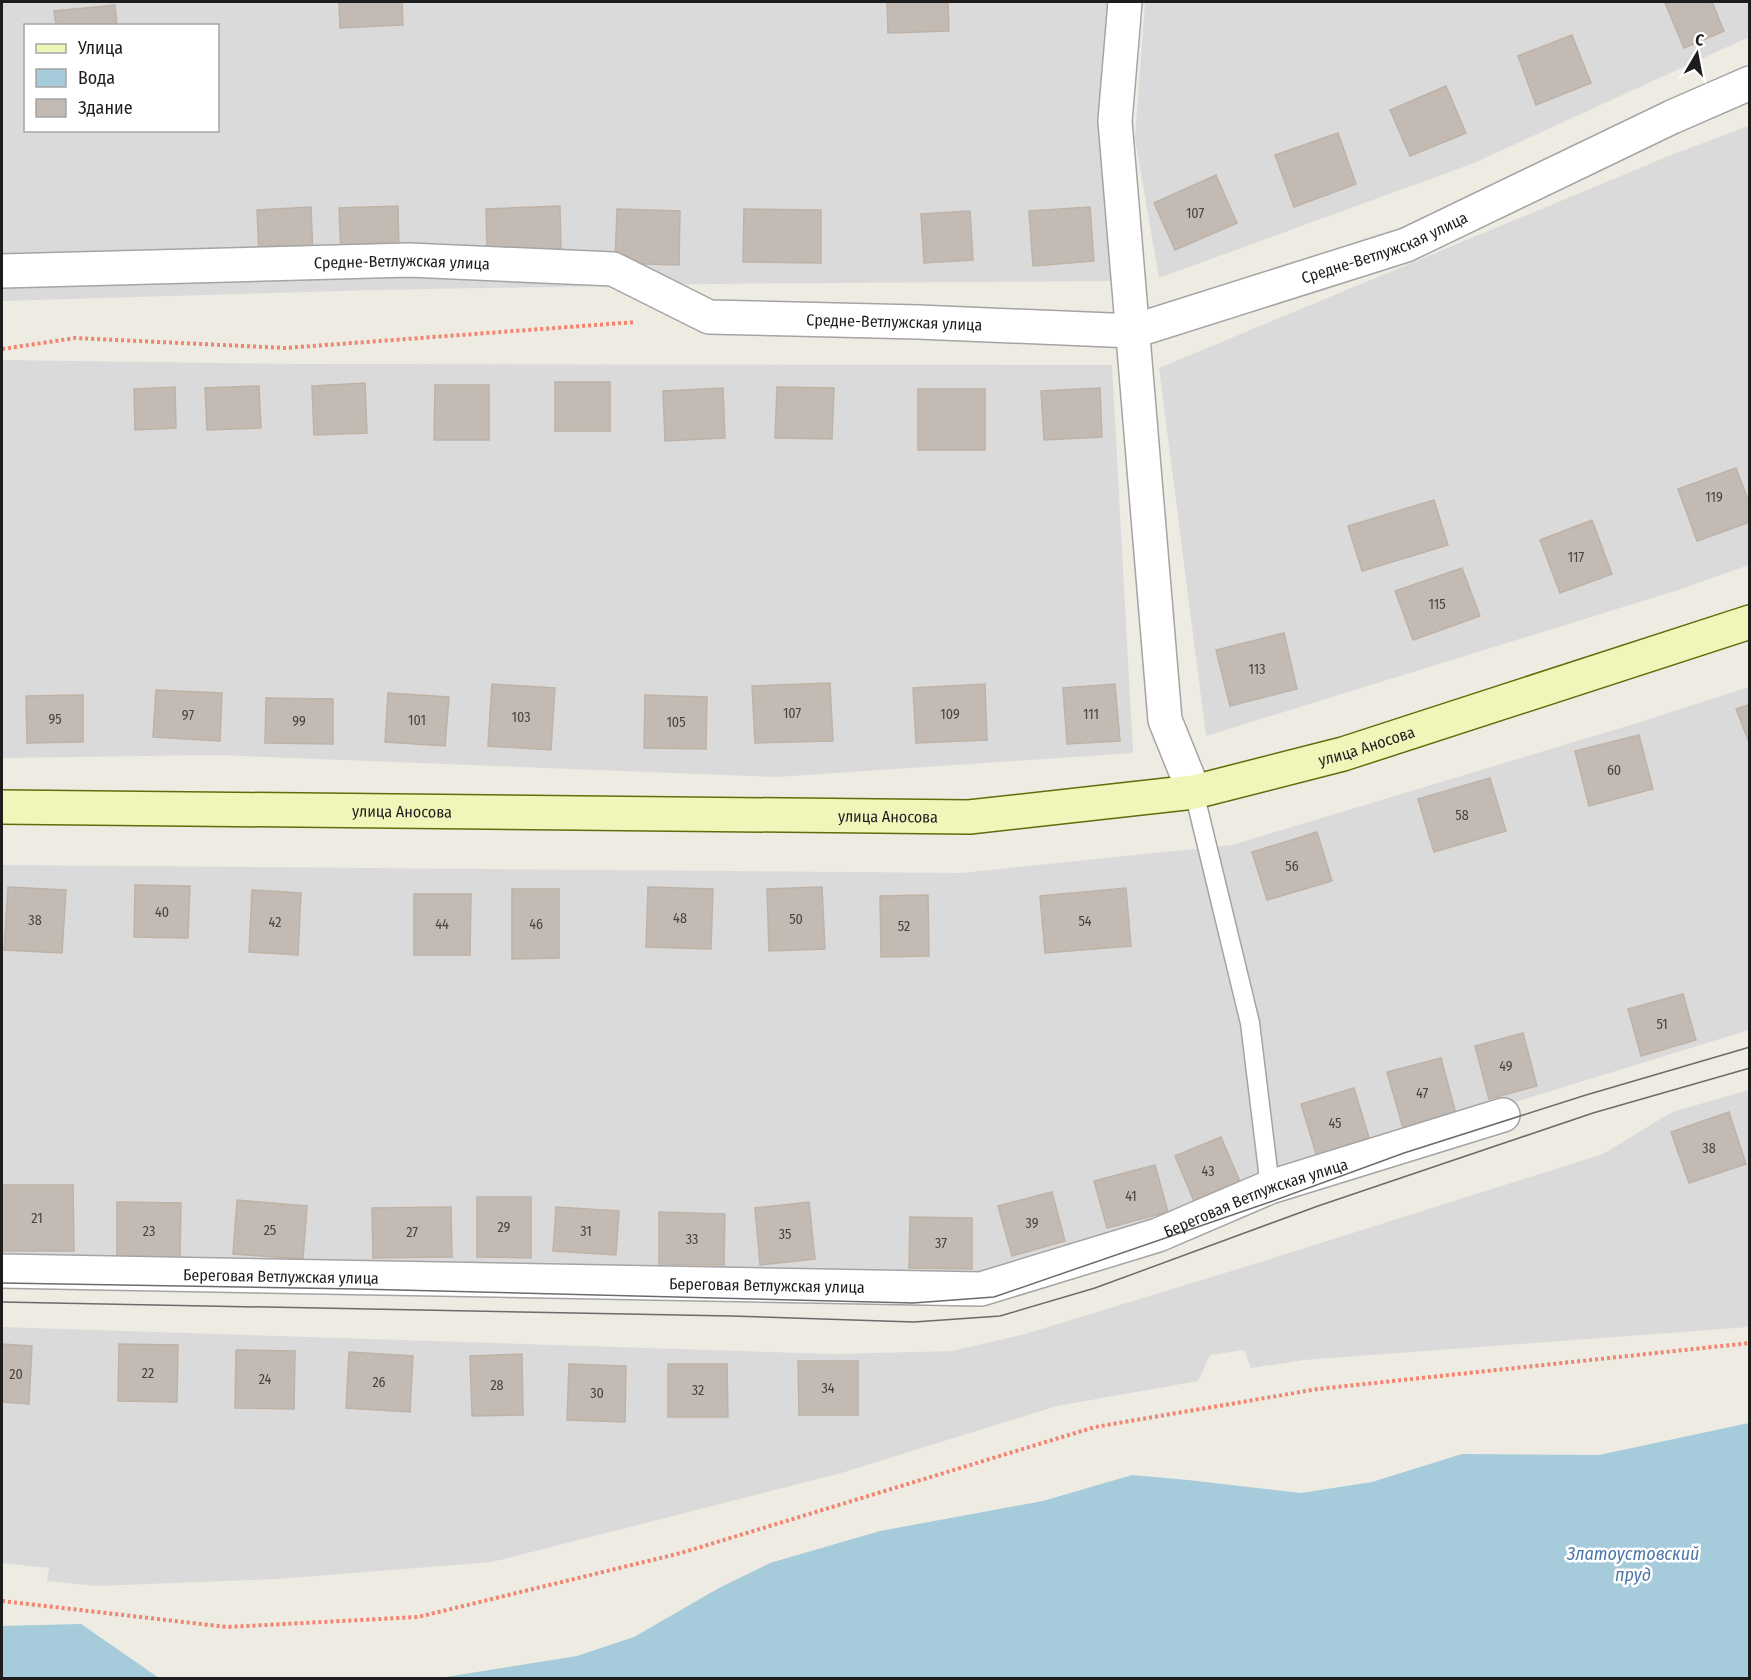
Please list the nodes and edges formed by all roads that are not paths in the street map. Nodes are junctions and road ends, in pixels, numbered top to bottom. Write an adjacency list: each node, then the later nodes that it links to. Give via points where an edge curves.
1 (1125, 2): 4 (street, via 1115,121)
2 (1749, 83): 4 (street, Средне-Ветлужская улица, via 1406,245)
3 (2, 271): 4 (street, Средне-Ветлужская улица, via 409,260 613,269 709,317)
4 (1134, 331): 6 (street, via 1165,720)
5 (1749, 622): 6 (main road, улица Аносова, via 1343,754)
6 (1194, 792): 7 (main road, улица Аносова, via 969,817); 9 (lane, via 1250,1023)
7 (2, 807)
8 (1503, 1115): 9 (street, Береговая Ветлужская улица)
9 (1270, 1187): 10 (street, Береговая Ветлужская улица, via 1158,1235 981,1289)
10 (2, 1271)

